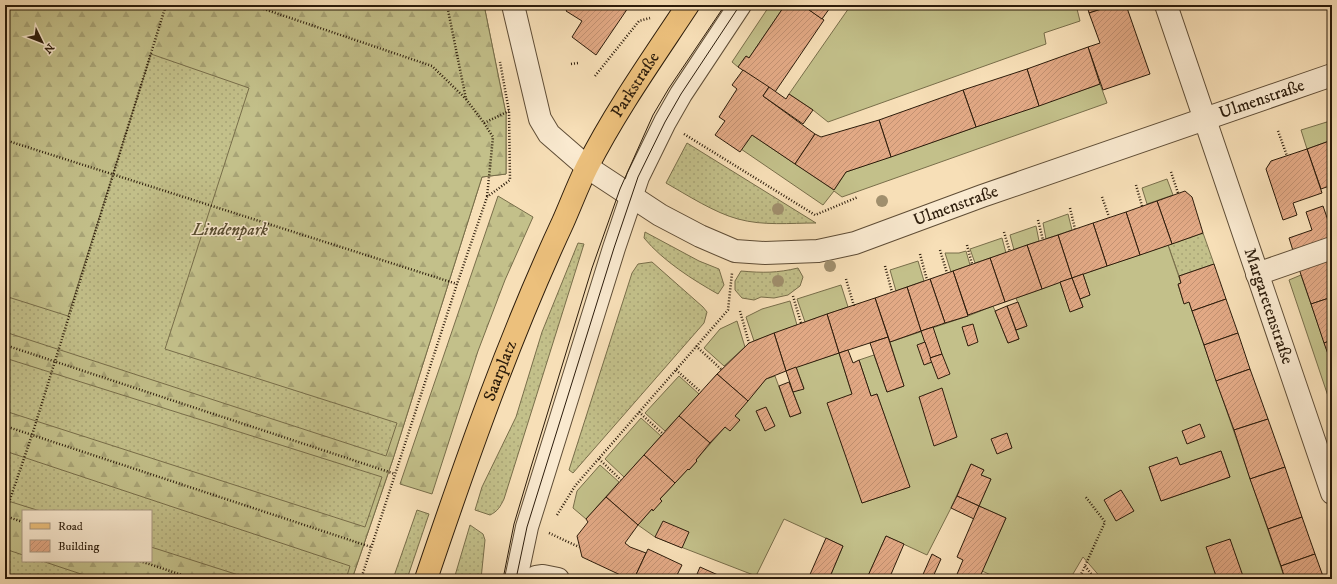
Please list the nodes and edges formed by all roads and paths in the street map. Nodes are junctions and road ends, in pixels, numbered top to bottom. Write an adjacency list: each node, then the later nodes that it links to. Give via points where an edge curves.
1 (166, 5): 25 (path)
2 (252, 5): 15 (path, via 432,66)
3 (447, 5): 15 (path)
4 (513, 5): 23 (street, Ulmenstraße, via 540,119 549,134)
5 (688, 5): 23 (main road, Parkstraße, via 626,98)
6 (725, 5): 27 (street, via 669,88 654,115)
7 (740, 5): 27 (street, via 681,94 638,178)
8 (1166, 5): 17 (street, Margaretenstraße)
9 (653, 17): 14 (path, via 639,21)
10 (500, 60): 16 (path)
11 (578, 63): 12 (path)
12 (571, 64)
13 (1332, 75): 17 (street, Ulmenstraße)
14 (595, 76)
15 (466, 99): 18 (path)
16 (509, 111): 18 (path); 29 (path, via 510,180)
17 (1204, 119): 42 (street, Ulmenstraße, via 855,243 818,251); 48 (street, Margaretenstraße)
18 (484, 123): 29 (path, via 493,137)
19 (1278, 131): 22 (path)
20 (682, 133): 30 (path, via 814,215)
21 (5, 140): 25 (path)
22 (1286, 156)
23 (587, 167): 27 (street, Ulmenstraße); 84 (main road, Saarplatz, via 535,282 504,360)
24 (1171, 172): 28 (path)
25 (113, 174): 51 (path); 60 (path)
26 (1136, 185): 32 (path)
27 (626, 192): 42 (street, Ulmenstraße, via 660,215); 81 (street, via 614,248 530,520); 85 (street, via 592,268 514,524)
28 (1178, 193)
29 (487, 197): 51 (path)
30 (858, 197)
31 (1102, 197): 34 (path)
32 (1142, 206)
33 (1070, 208): 36 (path)
34 (1109, 217)
35 (1038, 220): 38 (path)
36 (1075, 229)
37 (1004, 232): 43 (path)
38 (1043, 240)
39 (966, 245): 45 (path)
40 (1332, 248): 48 (street)
41 (940, 250): 47 (path)
42 (735, 251): 59 (path, via 728,310)
43 (1010, 252)
44 (920, 254): 50 (path)
45 (972, 264)
46 (885, 266): 52 (path)
47 (947, 273)
48 (1257, 274): 71 (street, Margaretenstraße)
49 (846, 279): 54 (path)
50 (927, 280)
51 (457, 284): 69 (path)
52 (892, 292)
53 (793, 296): 56 (path)
54 (854, 306)
55 (740, 311): 57 (path)
56 (801, 324)
57 (749, 343)
58 (5, 345): 60 (path)
59 (696, 346): 61 (path); 62 (path)
60 (55, 362): 67 (path); 69 (path)
61 (721, 369)
62 (676, 370): 63 (path); 64 (path)
63 (701, 392)
64 (639, 412): 66 (path); 68 (path)
65 (5, 426): 67 (path)
66 (663, 434)
67 (32, 435): 73 (path); 77 (path)
68 (598, 459): 70 (path); 74 (path, via 574,486)
69 (396, 474): 77 (path)
70 (621, 480)
71 (1332, 493)
72 (1085, 496): 80 (path, via 1105,522)
73 (5, 515): 75 (path)
74 (555, 519)
75 (22, 522)
76 (547, 532): 78 (path)
77 (371, 547): 83 (path)
78 (579, 547)
79 (143, 562): 82 (path)
80 (1084, 566): 87 (path); 88 (path)
81 (529, 578): 86 (street, via 543,576)
82 (194, 579)
83 (361, 579)
84 (426, 579)
85 (502, 579)
86 (558, 579)
87 (1079, 579)
88 (1095, 579)

